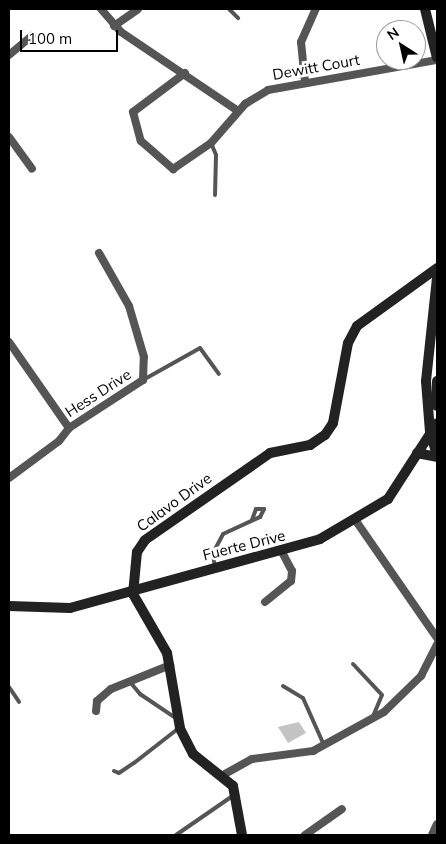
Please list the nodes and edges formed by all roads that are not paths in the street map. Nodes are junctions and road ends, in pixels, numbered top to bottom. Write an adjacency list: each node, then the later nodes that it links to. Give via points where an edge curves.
1 (101, 9): 7 (street)
2 (138, 9): 7 (street)
3 (229, 9): 6 (lane)
4 (316, 9): 12 (street, via 301,42)
5 (425, 9): 10 (street)
6 (238, 18)
7 (114, 26): 11 (street)
8 (32, 36): 9 (street)
9 (9, 55)
10 (437, 59): 12 (street, Dewitt Court)
11 (185, 73): 13 (street); 15 (street, Dewitt Court, via 133,112 141,140 173,169)
12 (306, 82): 13 (street, Dewitt Court, via 268,90)
13 (238, 111): 15 (street, Dewitt Court)
14 (9, 137): 16 (street)
15 (211, 144): 17 (lane, via 216,154)
16 (32, 169)
17 (215, 195)
18 (99, 253): 23 (street, Hess Drive, via 129,306 144,357)
19 (437, 268): 36 (street, Calavo Drive, via 357,326 348,343 333,423 325,436 310,445 270,453 145,540 135,560)
20 (437, 278): 28 (street, via 426,381)
21 (10, 348): 27 (street)
22 (219, 374): 23 (lane, via 200,348)
23 (143, 380): 27 (street, Hess Drive)
24 (437, 387): 25 (street)
25 (437, 406)
26 (437, 423): 28 (street, Fuerte Drive)
27 (69, 428): 31 (street, Hess Drive, via 59,441)
28 (430, 432): 29 (street, Fuerte Drive); 30 (street)
29 (417, 453): 30 (street); 33 (street, Fuerte Drive, via 392,494)
30 (437, 456)
31 (9, 478)
32 (252, 520): 35 (lane, via 227,530 219,539 212,558)
33 (356, 521): 34 (street, Fuerte Drive); 39 (street)
34 (282, 552): 35 (street, Fuerte Drive); 37 (street, via 292,571 291,581)
35 (215, 568): 36 (street, Fuerte Drive)
36 (136, 588): 38 (street, Fuerte Drive, via 70,608); 42 (street, Calavo Drive, via 140,612 163,644)
37 (264, 602)
38 (9, 606)
39 (437, 634)
40 (437, 644): 48 (street, via 421,676)
41 (353, 664): 48 (lane, via 382,695)
42 (170, 665): 43 (street); 49 (street, Calavo Drive)
43 (129, 680): 47 (street, via 97,701); 49 (lane, via 140,694)
44 (283, 686): 50 (lane, via 303,698)
45 (9, 687): 46 (lane)
46 (20, 702)
47 (96, 711)
48 (373, 718): 50 (street)
49 (178, 723): 51 (lane, via 126,768); 52 (street, Calavo Drive, via 193,754)
50 (323, 744): 52 (street, via 306,752 252,759)
51 (114, 770)
52 (223, 775): 53 (street, Calavo Drive)
53 (236, 794): 56 (lane); 57 (street, Calavo Drive)
54 (342, 809): 58 (street)
55 (437, 824): 59 (street)
56 (176, 835)
57 (242, 835)
58 (305, 835)
59 (432, 835)

